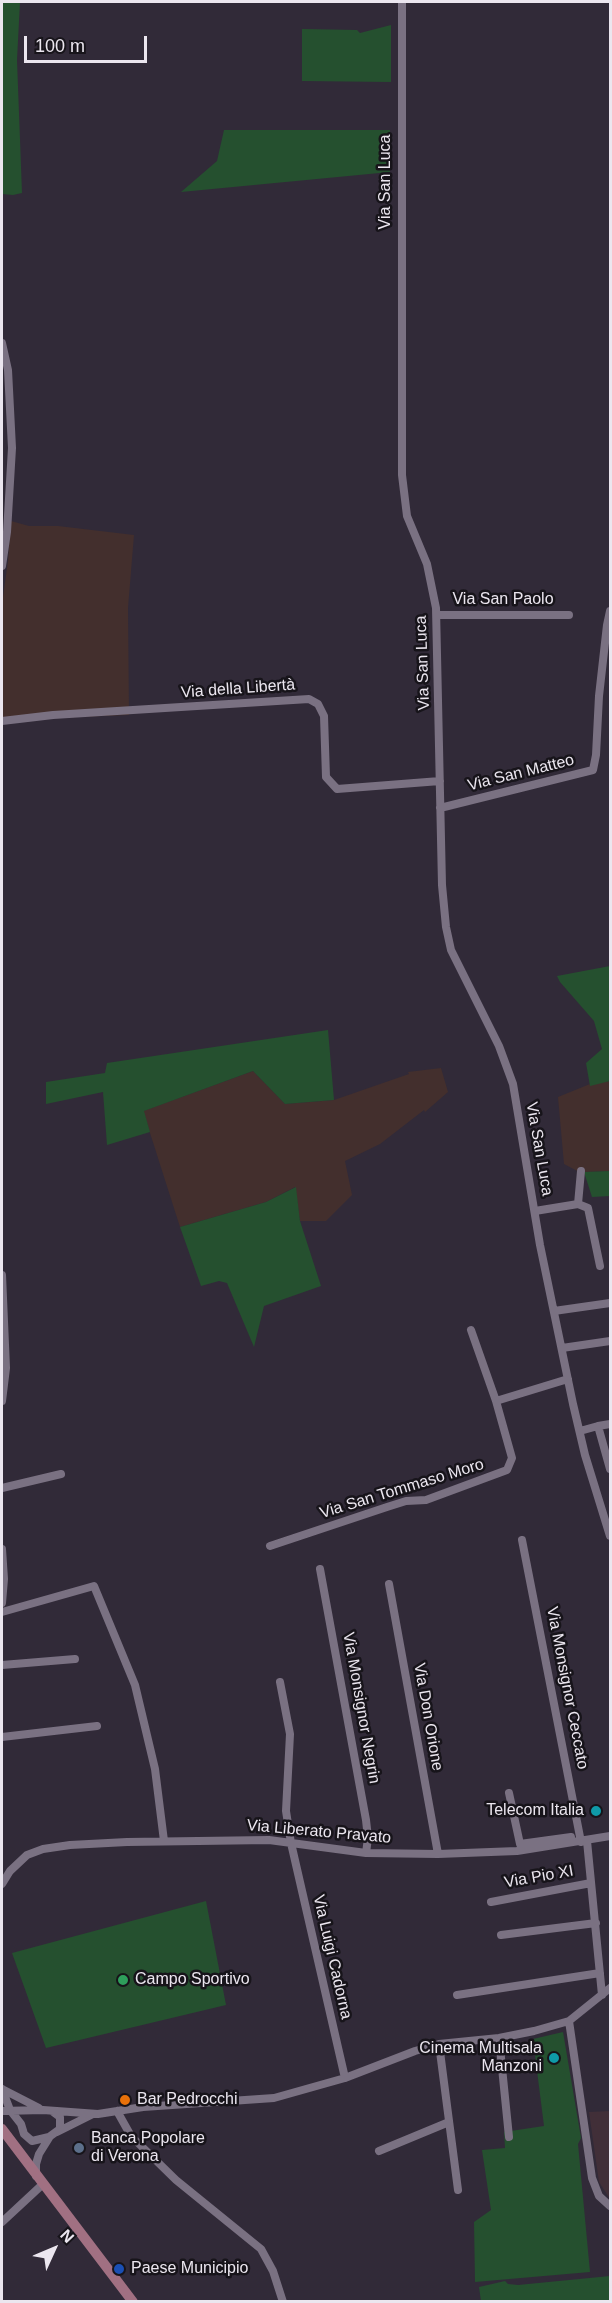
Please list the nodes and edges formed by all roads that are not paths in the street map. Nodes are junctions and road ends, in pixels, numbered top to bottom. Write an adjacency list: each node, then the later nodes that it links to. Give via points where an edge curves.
1 (402, 2): 5 (street, Via San Luca, via 402,475 407,516 427,564)
2 (2, 342): 3 (street, via 8,370 12,448)
3 (2, 566)
4 (610, 611): 9 (street, Via San Matteo, via 593,770)
5 (437, 615): 6 (street, Via San Paolo); 8 (street, Via San Luca)
6 (569, 615)
7 (2, 721): 8 (street, Via della Libertà, via 309,699 318,704 324,716 326,777 337,789)
8 (440, 782): 9 (street, Via San Luca)
9 (440, 808): 12 (street, Via San Luca, via 442,885 451,950 507,1065)
10 (581, 1171): 11 (street)
11 (578, 1204): 12 (street); 13 (street, via 588,1208)
12 (535, 1211): 16 (street, Via San Luca)
13 (600, 1266)
14 (2, 1275): 21 (street, via 6,1368)
15 (610, 1303): 16 (street)
16 (554, 1311): 19 (street, Via San Luca)
17 (471, 1330): 22 (street, Via San Tommaso Moro)
18 (610, 1341): 19 (street)
19 (562, 1348): 20 (street, Via San Luca)
20 (568, 1379): 22 (street); 25 (street, Via San Luca)
21 (2, 1401)
22 (496, 1401): 32 (street, Via San Tommaso Moro, via 512,1458 507,1470 426,1500 387,1507)
23 (610, 1424): 24 (street)
24 (598, 1426): 25 (street); 26 (street)
25 (580, 1431): 29 (street, Via San Luca)
26 (610, 1468)
27 (61, 1474): 28 (street)
28 (2, 1488)
29 (606, 1511): 30 (street, Via San Luca)
30 (610, 1536)
31 (522, 1540): 45 (street, Via Monsignor Ceccato)
32 (270, 1546)
33 (2, 1550): 36 (street)
34 (320, 1569): 48 (street, Via Monsignor Negrin, via 366,1820)
35 (388, 1584): 49 (street, Via Don Orione)
36 (2, 1603)
37 (2, 1611): 46 (street, via 94,1586 135,1685 155,1769)
38 (75, 1659): 39 (street)
39 (2, 1665)
40 (280, 1682): 47 (street, Via Luigi Cadorna, via 290,1734 286,1811)
41 (97, 1726): 42 (street)
42 (2, 1737)
43 (509, 1793): 45 (street, via 520,1844)
44 (610, 1836): 45 (street, Via Liberato Pravato)
45 (583, 1840): 49 (street, Via Liberato Pravato, via 517,1851); 50 (street, Via Monsignor Ceccato)
46 (164, 1841): 47 (street, Via Liberato Pravato); 51 (street, Via Liberato Pravato, via 43,1849 27,1855)
47 (291, 1843): 48 (street, Via Liberato Pravato); 62 (street, Via Luigi Cadorna)
48 (366, 1853): 49 (street, Via Liberato Pravato)
49 (438, 1854)
50 (591, 1883): 52 (street, Via Pio XI); 53 (street, Via Monsignor Ceccato)
51 (2, 1884)
52 (491, 1902)
53 (596, 1923): 54 (street); 55 (street, Via Monsignor Ceccato)
54 (501, 1935)
55 (600, 1972): 57 (street); 58 (street, Via Monsignor Ceccato)
56 (610, 1988): 58 (street)
57 (457, 1995)
58 (602, 1995): 59 (street)
59 (569, 2021): 60 (street); 77 (street, via 592,2178 599,2196)
60 (500, 2038): 61 (street); 71 (street)
61 (439, 2044): 62 (street); 68 (street)
62 (345, 2078): 65 (street, via 274,2098)
63 (2, 2089): 64 (street); 67 (street)
64 (46, 2110): 66 (street); 67 (street); 67 (street, via 23,2111); 70 (street, via 60,2117 62,2125)
65 (117, 2111): 66 (street); 80 (street, via 131,2136 169,2173 261,2249)
66 (93, 2114): 70 (street)
67 (12, 2116): 69 (street); 72 (street, via 27,2138)
68 (449, 2122): 74 (street); 76 (street)
69 (2, 2130): 73 (main road)
70 (53, 2135): 72 (street); 75 (street, via 39,2154)
71 (509, 2137)
72 (36, 2142): 73 (street)
73 (13, 2143): 75 (main road)
74 (379, 2151)
75 (39, 2180): 78 (street); 79 (main road)
76 (458, 2190)
77 (610, 2206)
78 (2, 2222)
79 (133, 2301)
80 (283, 2301)

